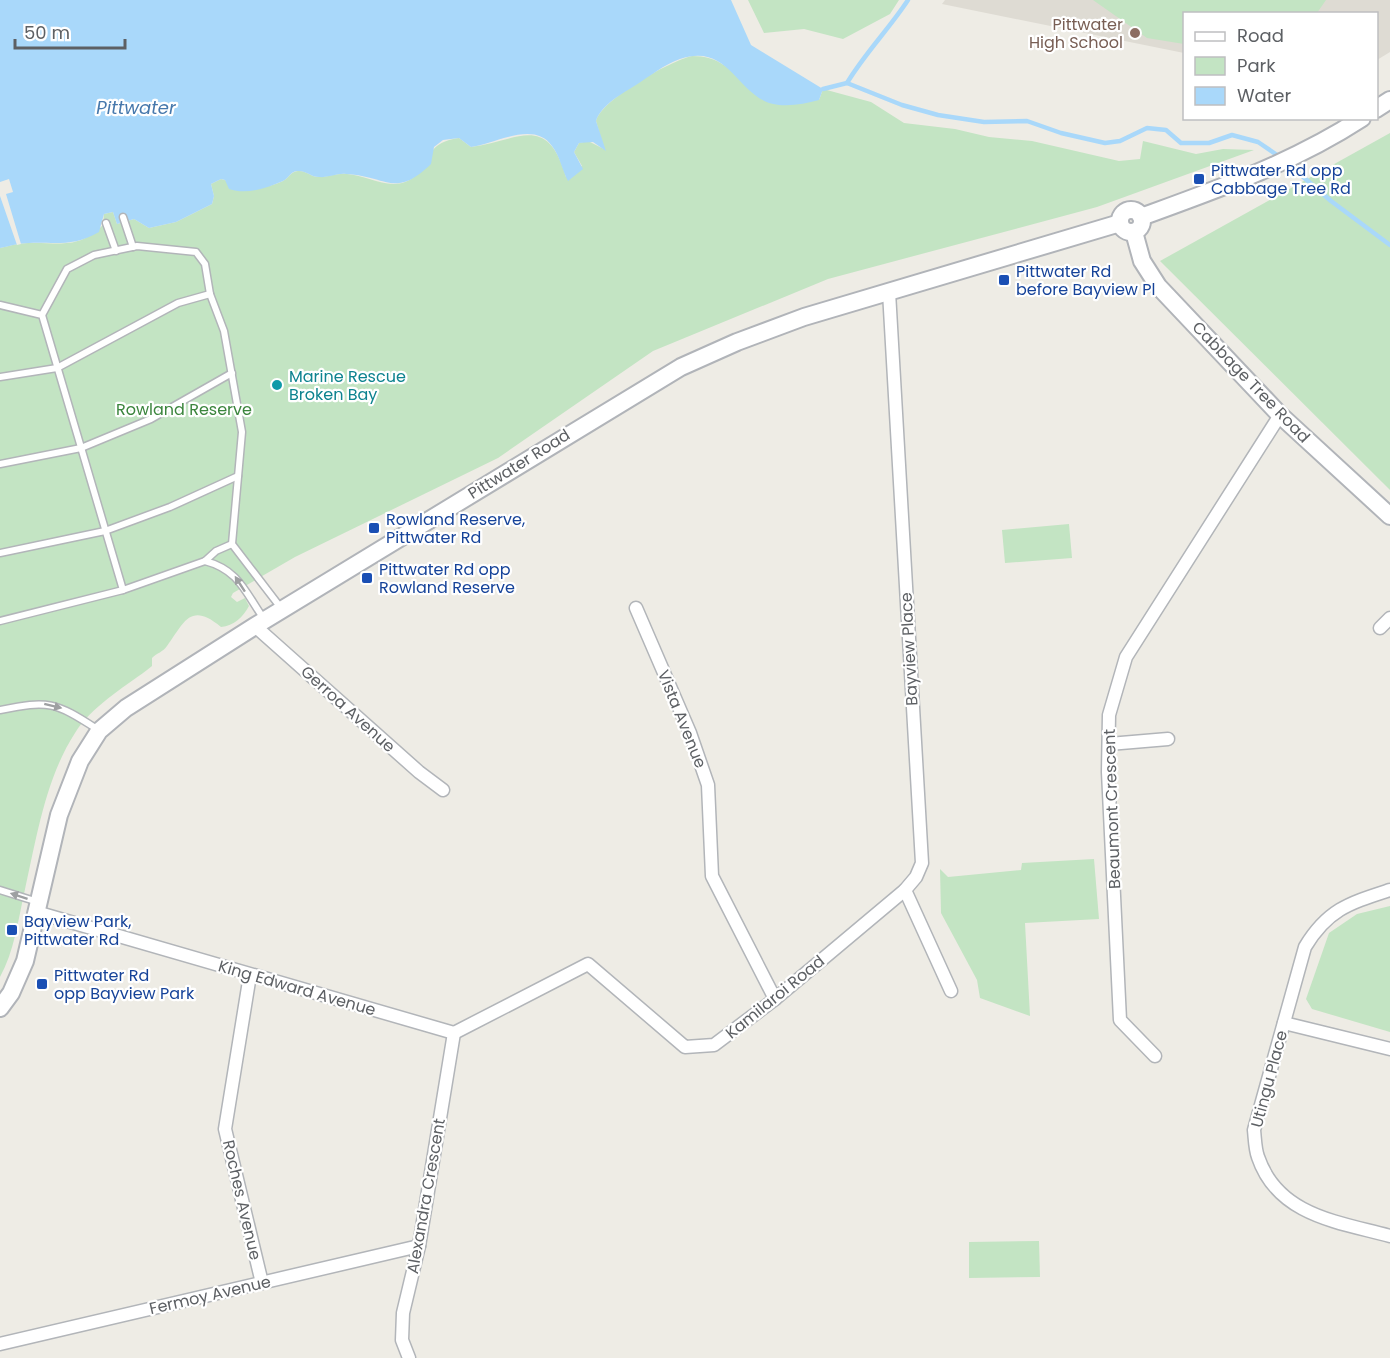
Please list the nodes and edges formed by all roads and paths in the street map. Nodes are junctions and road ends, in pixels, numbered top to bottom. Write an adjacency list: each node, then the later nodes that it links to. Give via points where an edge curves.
1 (1359, 120): 4 (main road, Pittwater Road, via 1329,140 1258,175)
2 (123, 217): 5 (lane)
3 (106, 223): 6 (lane)
4 (1132, 224): 7 (main road, Pittwater Road); 14 (main road, Cabbage Tree Road, via 1142,261 1158,286)
5 (133, 247): 6 (lane); 8 (lane, via 196,252 205,264)
6 (116, 251): 10 (lane, via 94,255 67,270)
7 (889, 292): 25 (main road, Pittwater Road, via 804,317 673,371); 36 (street, Bayview Place, via 922,863)
8 (210, 294): 11 (lane, via 178,303); 12 (lane, via 224,331)
9 (0, 305): 10 (lane)
10 (42, 315): 11 (lane)
11 (57, 368): 13 (lane); 15 (lane)
12 (232, 373): 15 (lane, via 151,419); 17 (lane, via 242,432)
13 (0, 377)
14 (1280, 415): 18 (main road, Cabbage Tree Road); 33 (street, Beaumont Crescent, via 1126,657 1109,715)
15 (81, 448): 16 (lane); 19 (lane)
16 (0, 464)
17 (238, 476): 19 (lane); 20 (lane)
18 (1390, 516)
19 (105, 531): 21 (lane); 23 (lane)
20 (232, 544): 22 (lane); 25 (lane)
21 (0, 554)
22 (205, 561): 23 (lane); 28 (lane, one-way to 22, via 233,573)
23 (123, 590): 27 (lane)
24 (636, 608): 41 (street, Vista Avenue, via 708,785 712,876)
25 (282, 610): 28 (main road, Pittwater Road)
26 (1390, 618): 29 (street)
27 (0, 621)
28 (260, 623): 31 (main road, Pittwater Road, via 126,708); 34 (street, Gerroa Avenue)
29 (1380, 628)
30 (0, 710): 31 (lane, one-way to 31, via 48,703)
31 (99, 731): 38 (main road, Pittwater Road, via 80,761 59,815)
32 (1168, 739): 33 (street)
33 (1109, 744): 46 (street, Beaumont Crescent, via 1120,1020)
34 (443, 790)
35 (0, 890): 38 (lane, one-way to 35)
36 (905, 890): 40 (street); 41 (street, Kamilaroi Road)
37 (1390, 890): 43 (street, Utingu Place, via 1350,903 1317,928 1305,947)
38 (37, 907): 39 (street, King Edward Avenue); 42 (main road, Pittwater Road, via 22,969)
39 (250, 975): 44 (street, King Edward Avenue); 49 (street, Roches Avenue, via 225,1129)
40 (951, 992)
41 (775, 999): 44 (street, Kamilaroi Road, via 714,1045 685,1047 588,964)
42 (0, 1008)
43 (1284, 1023): 45 (street); 47 (street, Utingu Place, via 1254,1130 1258,1158 1278,1191 1306,1212)
44 (454, 1033): 48 (street, Alexandra Crescent)
45 (1390, 1049)
46 (1155, 1056)
47 (1390, 1236)
48 (419, 1246): 49 (street, Fermoy Avenue); 51 (street, Alexandra Crescent, via 403,1312 402,1340)
49 (262, 1283): 50 (street, Fermoy Avenue)
50 (0, 1344)
51 (409, 1358)

